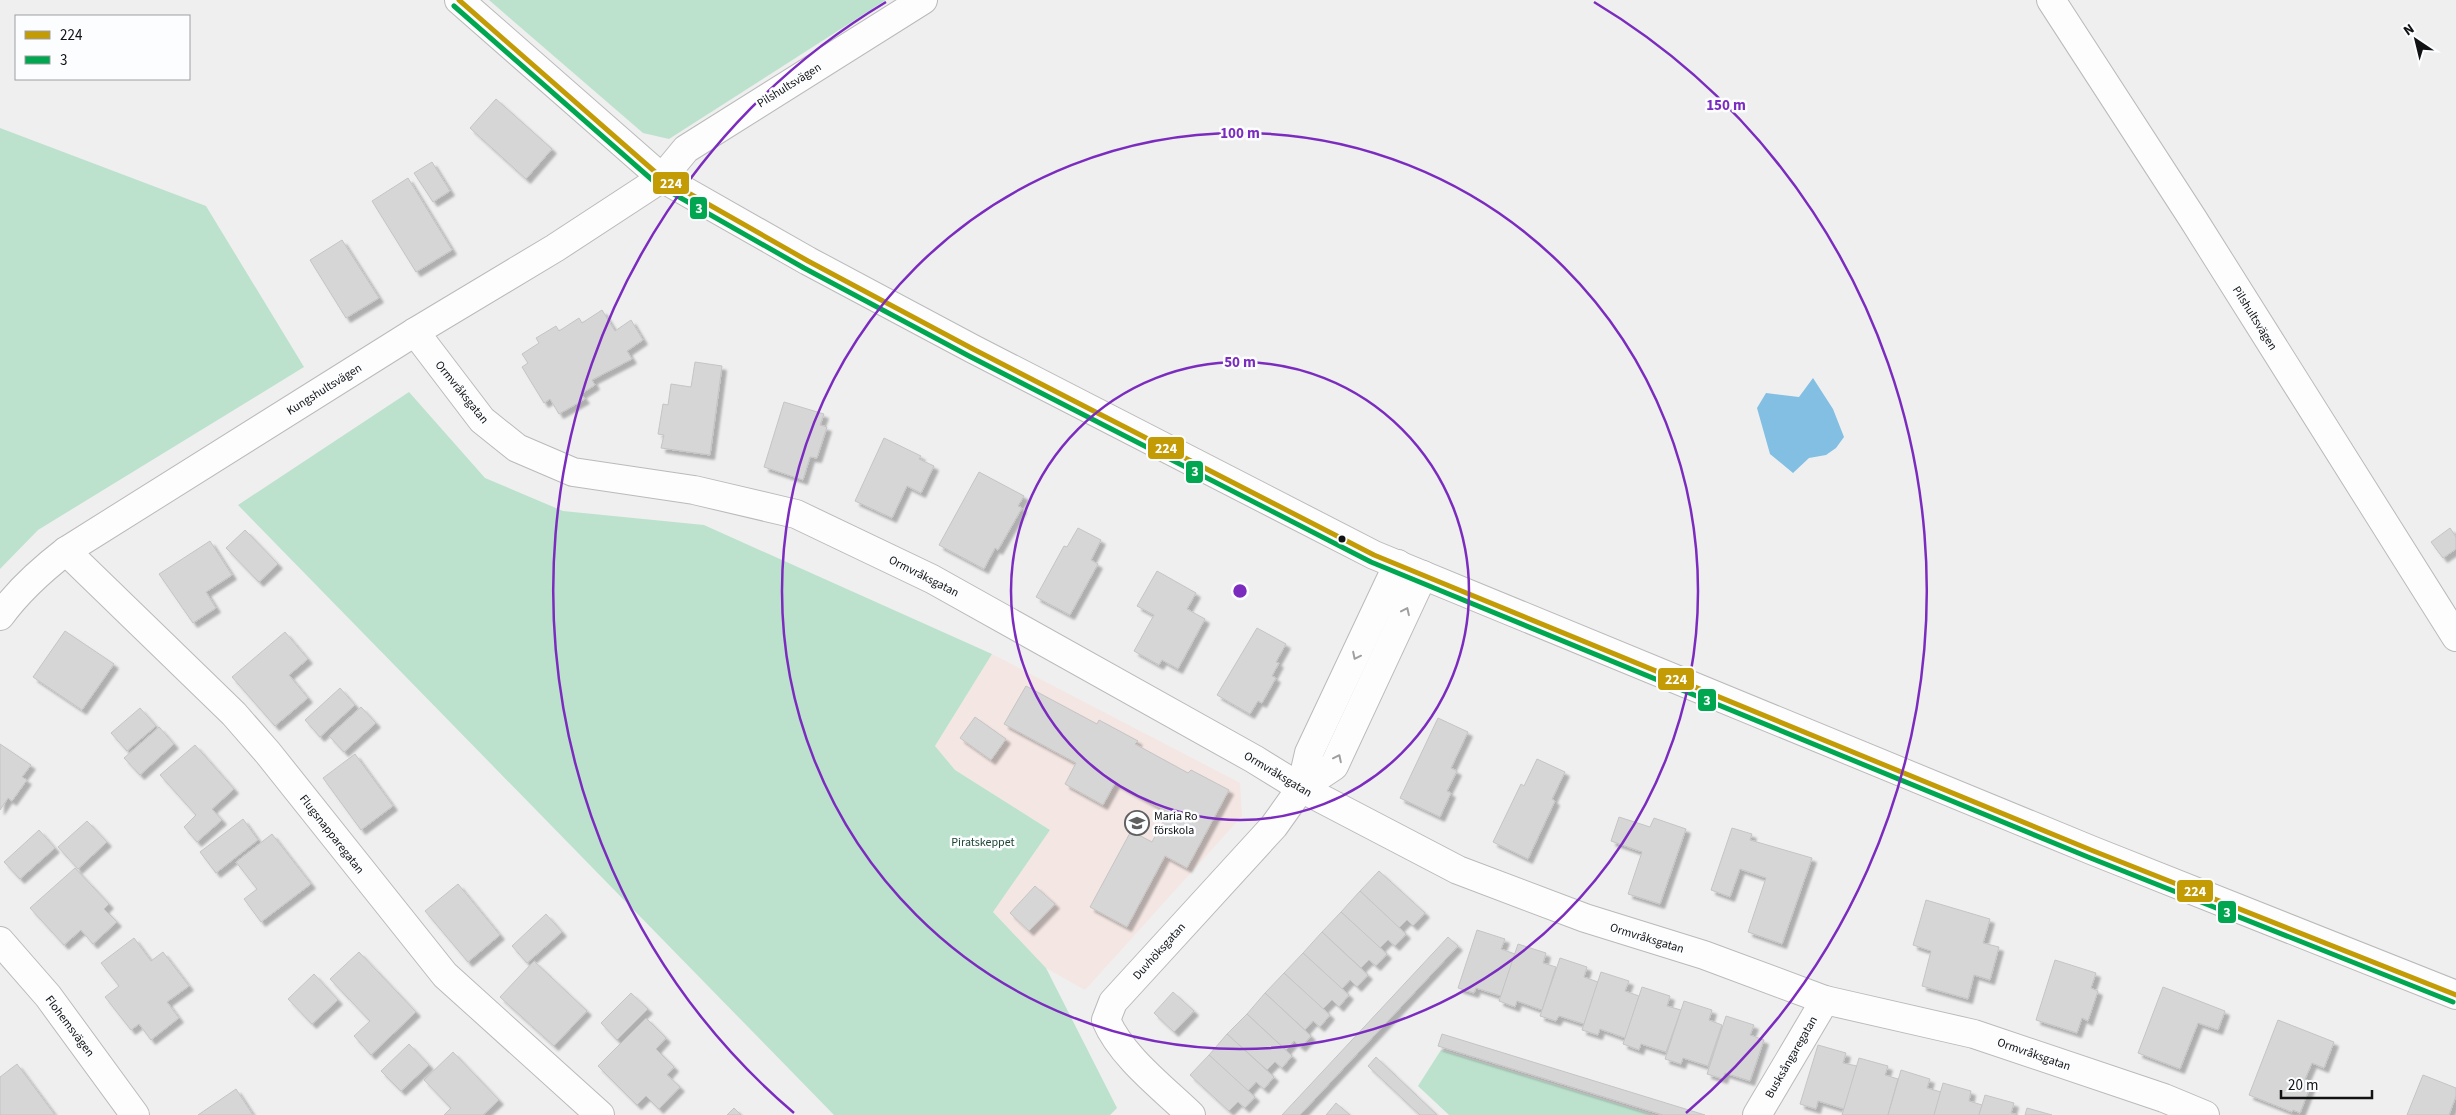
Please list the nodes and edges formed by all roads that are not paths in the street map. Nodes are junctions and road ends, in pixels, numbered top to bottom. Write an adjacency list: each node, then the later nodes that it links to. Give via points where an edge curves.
1 (460, 0): 4 (street)
2 (923, 0): 4 (street, Pilshultsvägen, via 686,149)
3 (2051, 0): 10 (street, Pilshultsvägen)
4 (662, 178): 5 (street, Kungshultsvägen, via 555,248); 7 (street, via 973,349 1374,555)
5 (416, 332): 6 (street, Kungshultsvägen); 11 (street, Ormvråksgatan, via 482,420 517,448 573,472 694,490 796,514 932,579)
6 (66, 551): 9 (street, Kungshultsvägen, via 40,571); 17 (street, Flugsnapparegatan, via 234,714 445,975)
7 (1398, 564): 8 (street); 11 (street, Duvhöksgatan, one-way to 11, via 1309,753)
8 (1423, 575): 11 (street, Duvhöksgatan, one-way to 8, via 1334,766); 13 (street, via 2090,850)
9 (0, 616)
10 (2456, 637)
11 (1301, 788): 14 (street, Ormvråksgatan, via 1458,870 1584,918 1704,955); 18 (street, Duvhöksgatan, via 1274,826 1113,1002 1106,1020 1112,1034 1126,1051)
12 (0, 941): 16 (street, Flohemsvägen, via 48,996)
13 (2456, 995)
14 (1825, 1000): 15 (street, Ormvråksgatan, via 1974,1034); 19 (street, Busksångaregatan)
15 (2159, 1107): 20 (street, Ormvråksgatan)
16 (135, 1115)
17 (600, 1115)
18 (1191, 1115)
19 (1757, 1115)
20 (2205, 1115)

